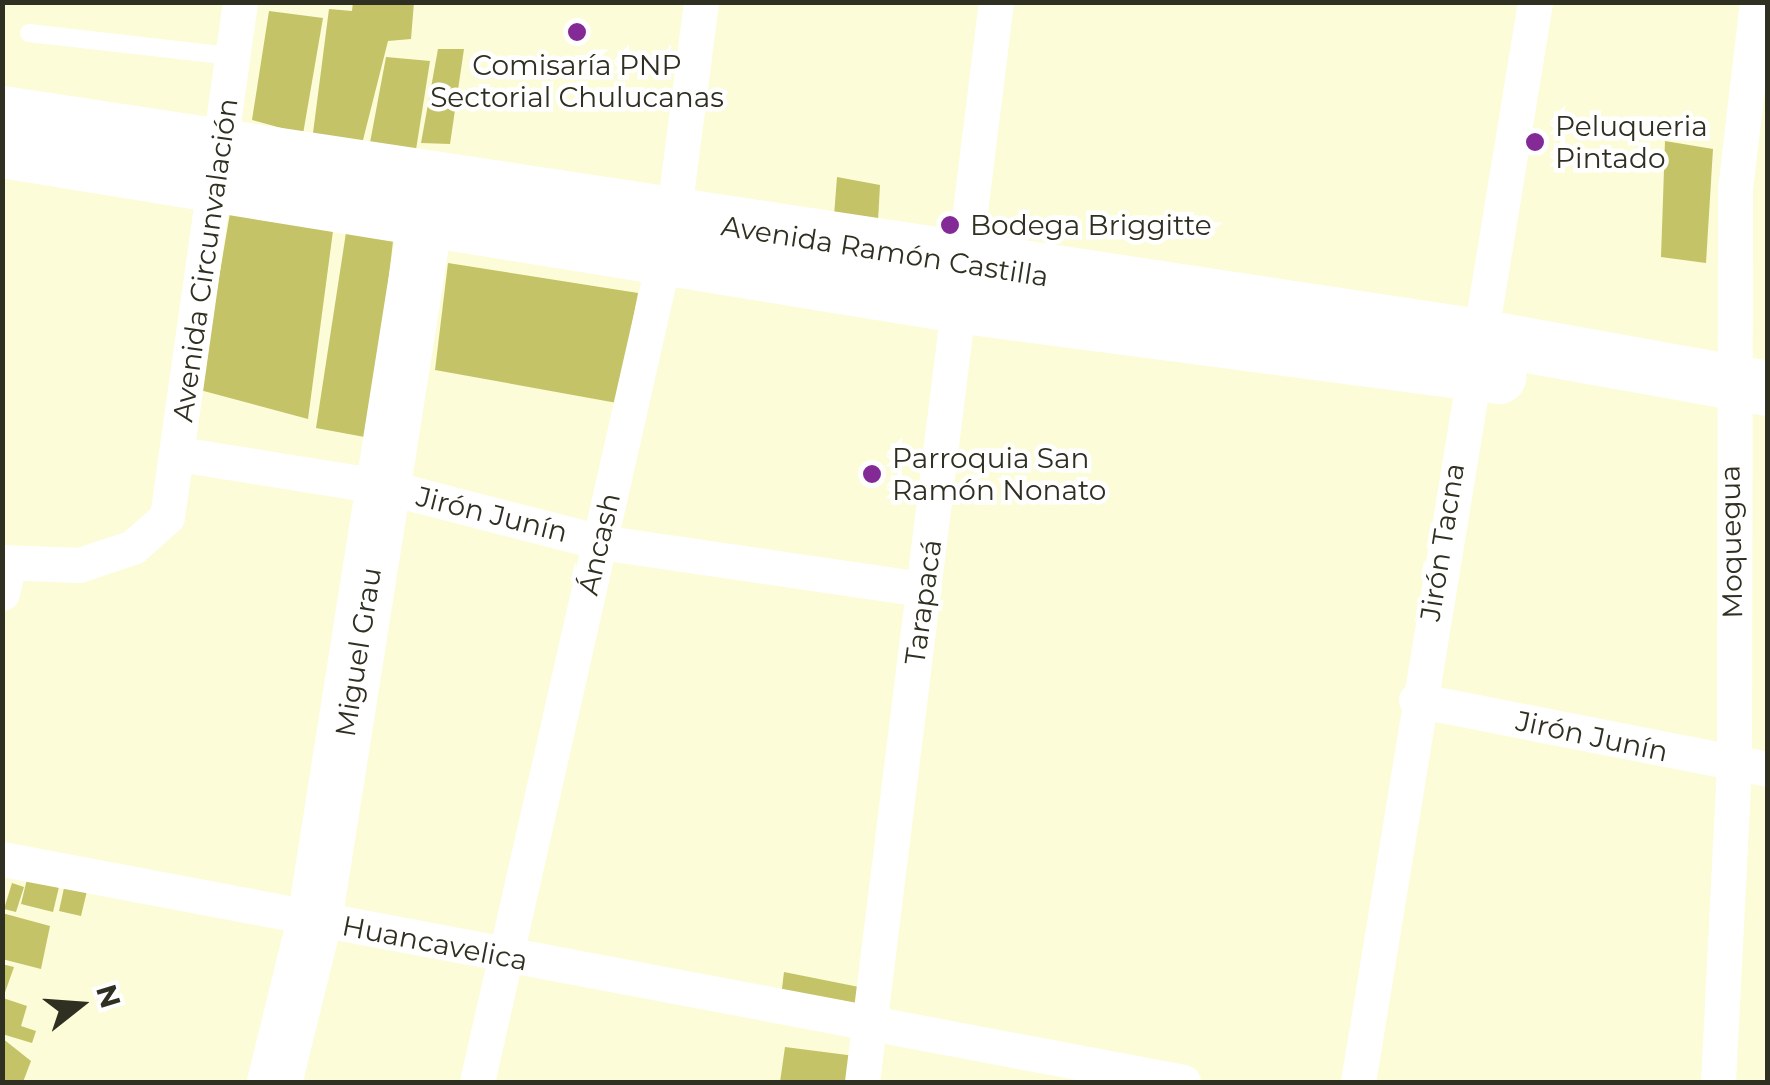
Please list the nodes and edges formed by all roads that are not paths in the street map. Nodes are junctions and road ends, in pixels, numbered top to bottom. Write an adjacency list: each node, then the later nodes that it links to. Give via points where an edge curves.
1 (240, 2): 7 (street, Avenida Circunvalación)
2 (701, 2): 12 (street, Áncash)
3 (996, 2): 13 (street, Tarapacá)
4 (1535, 2): 14 (street, Jirón Tacna)
5 (1757, 2): 15 (street, Moquegua, via 1734,189)
6 (29, 32): 7 (lane)
7 (232, 56): 10 (street, Avenida Circunvalación)
8 (2, 113): 10 (main road, Avenida Ramón Castilla)
9 (2, 150): 10 (main road, Avenida Ramón Castilla)
10 (217, 169): 11 (main road, Avenida Ramón Castilla); 16 (street, Avenida Circunvalación)
11 (426, 198): 12 (main road, Avenida Ramón Castilla); 17 (main road, Miguel Grau)
12 (669, 237): 13 (main road, Avenida Ramón Castilla); 18 (street, Áncash)
13 (963, 284): 14 (main road, Avenida Ramón Castilla); 20 (street, Tarapacá)
14 (1474, 354): 15 (main road, Avenida Ramón Castilla); 21 (street, Jirón Tacna)
15 (1748, 402): 22 (street, Moquegua)
16 (178, 454): 17 (street, Jirón Junín); 19 (street, Avenida Circunvalación, via 167,517 134,547 79,565)
17 (386, 487): 18 (street, Jirón Junín); 24 (main road, Miguel Grau)
18 (600, 542): 20 (street, Jirón Junín); 25 (street, Áncash)
19 (5, 572)
20 (924, 590): 26 (street, Tarapacá)
21 (1416, 700): 22 (street, Jirón Junín); 31 (street, Jirón Tacna)
22 (1751, 767): 32 (street, Moquegua)
23 (2, 859): 24 (street, Huancavelica)
24 (314, 920): 25 (street, Huancavelica); 27 (main road, Miguel Grau)
25 (501, 955): 26 (street, Huancavelica); 28 (street, Áncash)
26 (868, 1027): 29 (street, Tarapacá); 30 (street, Huancavelica)
27 (274, 1082)
28 (477, 1082)
29 (862, 1082)
30 (1182, 1082)
31 (1358, 1082)
32 (1718, 1082)

